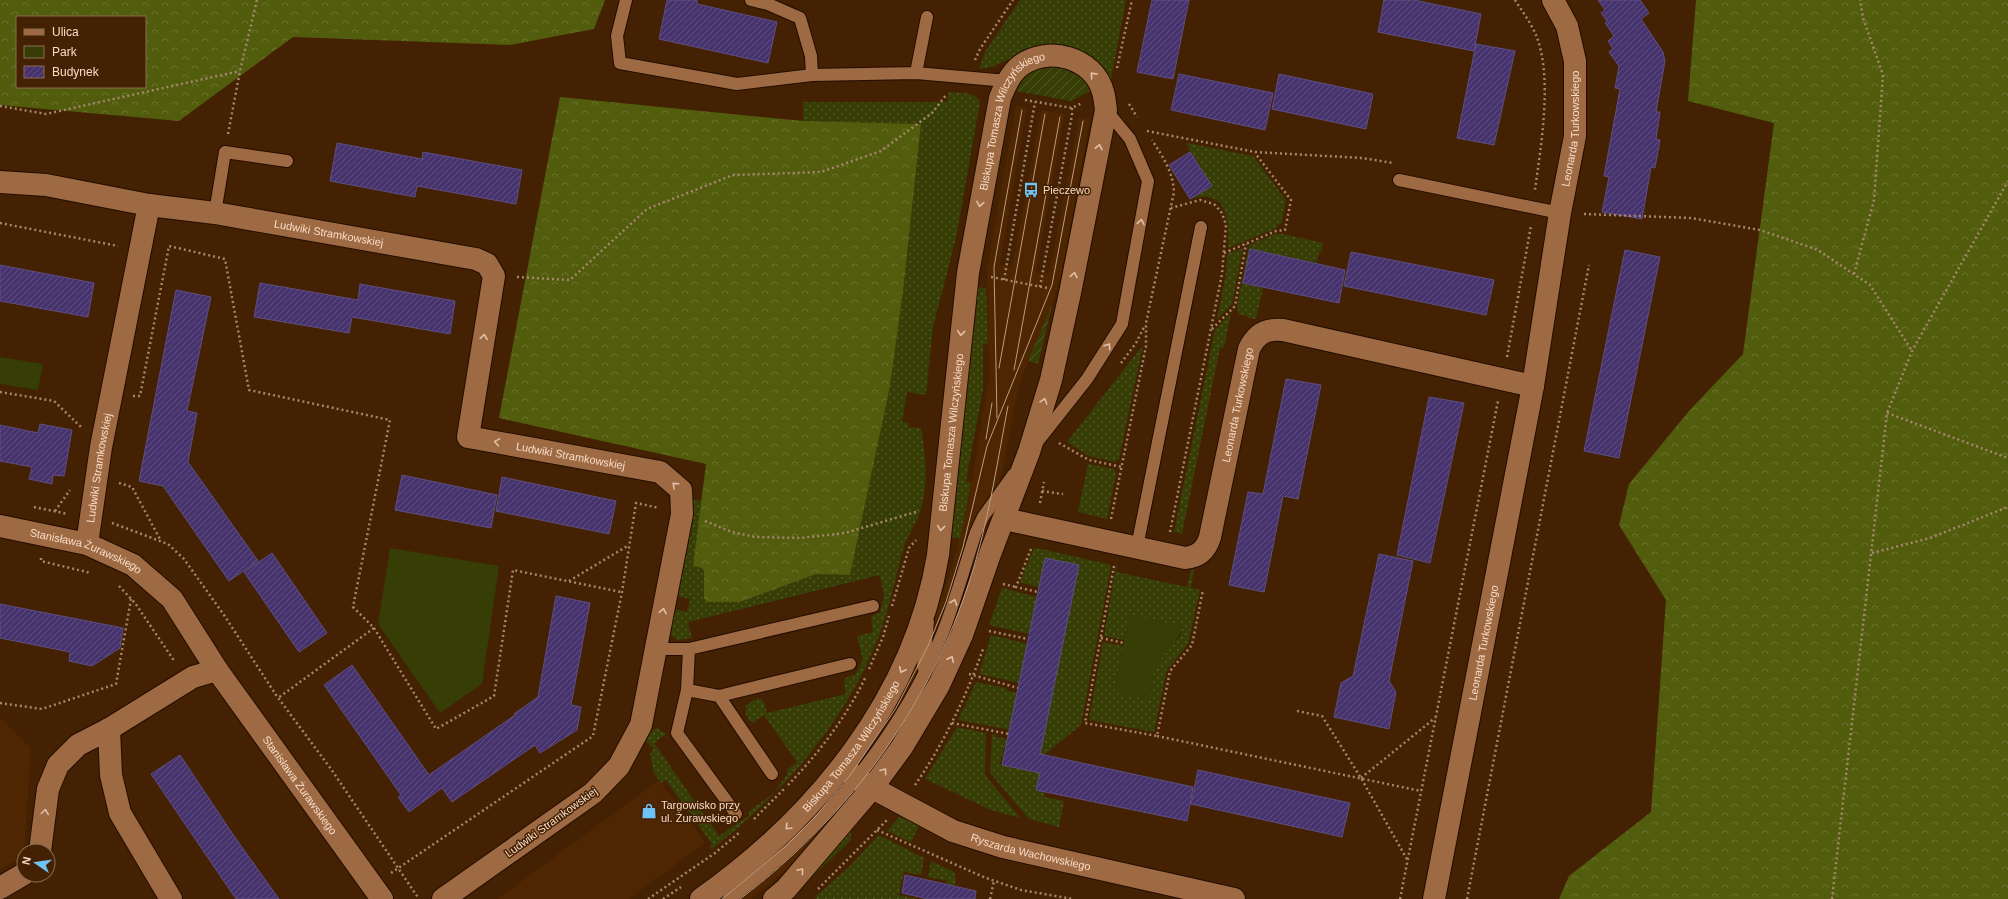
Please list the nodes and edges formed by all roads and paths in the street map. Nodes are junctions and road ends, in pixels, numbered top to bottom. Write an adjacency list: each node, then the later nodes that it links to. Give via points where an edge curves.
1 (257, 0): 10 (path)
2 (626, 0): 13 (lane, via 617,36 620,63 737,84)
3 (751, 0): 13 (lane, via 768,4 800,18 811,56)
4 (1013, 0): 14 (path, via 980,49)
5 (1132, 0): 12 (path)
6 (1515, 0): 34 (path, via 1535,34 1544,63 1542,137)
7 (1553, 0): 36 (street, Leonarda Turkowskiego, via 1567,26 1575,61 1575,136)
8 (1860, 0): 43 (path, via 1863,18 1883,75 1874,200)
9 (927, 17): 11 (lane)
10 (240, 71): 21 (path, via 46,114); 26 (path)
11 (916, 73): 13 (lane); 14 (lane)
12 (1116, 73)
13 (812, 75)
14 (972, 78): 15 (lane)
15 (1007, 81): 20 (street, Biskupa Tomasza Wilczyńskiego, one-way to 15, via 1103,92 1098,81 1085,66 1064,57 1047,55 1028,61 1018,67); 88 (street, Biskupa Tomasza Wilczyńskiego, one-way to 88, via 1000,98 968,272 940,541)
16 (950, 88): 44 (path, via 932,113 882,151 821,172 733,175 647,209 570,280)
17 (1022, 99): 18 (path)
18 (1035, 102): 22 (path); 46 (path)
19 (1128, 102): 23 (path)
20 (1097, 105): 22 (path); 58 (street, Biskupa Tomasza Wilczyńskiego, one-way to 20, via 1051,380 1070,293); 58 (lane, one-way to 20, via 1087,379 1122,324 1148,181 1130,140)
21 (0, 106)
22 (1072, 108): 47 (path)
23 (1139, 120)
24 (1143, 126): 25 (path)
25 (1147, 132): 27 (path); 60 (path, via 1168,166 1174,181 1174,192 1146,322 1146,346)
26 (225, 152): 28 (lane); 35 (lane)
27 (1255, 152): 29 (path, via 1370,159); 41 (path, via 1291,200 1285,230 1276,231)
28 (287, 161)
29 (1399, 164)
30 (1399, 180): 34 (lane)
31 (2008, 181): 50 (path)
32 (0, 182): 33 (street, Ludwiki Stramkowskiej, via 46,185)
33 (149, 205): 35 (street, Ludwiki Stramkowskiej); 77 (street, Ludwiki Stramkowskiej, via 101,447)
34 (1534, 208): 36 (lane); 51 (path)
35 (214, 213): 44 (street, Ludwiki Stramkowskiej, via 476,259 488,264)
36 (1560, 213): 43 (path, via 1691,218 1760,230 1818,250); 52 (street, Leonarda Turkowskiego)
37 (0, 223): 40 (path)
38 (1201, 227): 74 (lane)
39 (1246, 244): 49 (path, via 1235,306)
40 (120, 246)
41 (1224, 253)
42 (1589, 266): 147 (path)
43 (1854, 274): 50 (path, via 1870,285)
44 (494, 276): 69 (street, Ludwiki Stramkowskiej, one-way to 44, via 681,490 660,472 468,437)
45 (986, 276): 46 (path)
46 (1004, 280): 47 (path)
47 (1040, 287): 48 (path)
48 (1054, 289)
49 (1211, 330)
50 (1912, 351): 55 (path)
51 (1502, 379): 52 (street, Leonarda Turkowskiego); 74 (street, Leonarda Turkowskiego, via 1283,330 1267,330 1253,340 1249,349 1208,543 1200,554 1185,558); 112 (path)
52 (1533, 386): 146 (street, Leonarda Turkowskiego)
53 (0, 392): 56 (path, via 54,401 84,431)
54 (131, 396): 93 (path, via 140,396 169,246 225,259 249,390 390,420 353,607)
55 (1887, 413): 59 (path); 79 (path)
56 (86, 423)
57 (1059, 442): 60 (path, via 1089,460)
58 (1029, 452): 70 (street, Biskupa Tomasza Wilczyńskiego); 103 (lane, one-way to 58, via 950,612 983,517)
59 (2008, 458)
60 (1122, 467): 74 (path)
61 (114, 481): 75 (path, via 132,487)
62 (72, 487): 68 (path)
63 (1036, 490): 64 (path)
64 (1063, 494)
65 (2008, 507): 79 (path, via 1930,538)
66 (50, 510): 72 (path)
67 (920, 510): 69 (path, via 845,533 801,538 755,537 732,532)
68 (55, 511)
69 (682, 514): 78 (path, via 636,503); 99 (street, Ludwiki Stramkowskiej, one-way to 69)
70 (1004, 519): 74 (street, Leonarda Turkowskiego); 118 (street, Biskupa Tomasza Wilczyńskiego, one-way to 70, via 902,747 939,685 962,635)
71 (0, 526): 72 (street, Stanisława Żurawskiego)
72 (45, 534): 77 (street, Stanisława Żurawskiego); 80 (path, via 41,561)
73 (919, 536): 91 (path, via 909,548)
74 (1122, 539): 95 (path)
75 (161, 542)
76 (1033, 543): 84 (path)
77 (87, 544): 102 (street, Stanisława Żurawskiego, via 133,565 172,599)
78 (629, 545): 81 (path); 86 (path)
79 (1872, 553): 148 (path)
80 (97, 575)
81 (569, 582): 86 (path); 93 (path, via 513,570 494,696 436,730)
82 (116, 583): 89 (path)
83 (1009, 585): 84 (path)
84 (1016, 587): 87 (path)
85 (1203, 590): 116 (path, via 1192,645 1170,671)
86 (622, 592): 133 (path, via 593,736)
87 (1038, 592)
88 (930, 594): 103 (lane); 118 (street, Biskupa Tomasza Wilczyńskiego, one-way to 118, via 916,640 871,726)
89 (131, 599): 105 (path); 110 (path, via 116,684 42,709)
90 (873, 606): 100 (lane)
91 (892, 608)
92 (890, 615): 124 (path, via 860,688 830,734 797,776)
93 (374, 628): 109 (path)
94 (987, 637): 96 (path, via 990,630)
95 (1101, 638): 97 (path); 116 (path, via 1085,723)
96 (1028, 639)
97 (1124, 643)
98 (985, 644): 113 (path, via 970,686)
99 (656, 649): 100 (lane); 136 (street, Ludwiki Stramkowskiej, via 641,726 619,766 594,793)
100 (689, 649): 107 (lane)
101 (850, 664): 108 (lane)
102 (217, 670): 105 (street); 133 (street, Stanisława Żurawskiego)
103 (922, 677): 118 (lane, via 899,718)
104 (979, 678): 106 (path)
105 (187, 681): 114 (street)
106 (1018, 688)
107 (687, 690): 108 (lane); 122 (lane, via 677,733)
108 (719, 696): 117 (lane)
109 (278, 698)
110 (0, 703)
111 (1297, 710): 119 (path, via 1322,716)
112 (1436, 717): 119 (path); 121 (path)
113 (952, 723): 115 (path); 120 (path)
114 (109, 729): 127 (street, one-way to 114, via 48,789 58,764 78,745); 135 (street, via 111,775 120,813)
115 (1009, 734)
116 (1157, 736): 119 (path)
117 (772, 774)
118 (856, 778): 139 (street, Biskupa Tomasza Wilczyńskiego, one-way to 139, via 818,796 772,843); 140 (lane, via 790,850); 141 (street, Biskupa Tomasza Wilczyńskiego, one-way to 118, via 786,889); 144 (street, Ryszarda Wachowskiego, via 953,831 1003,847)
119 (1361, 778): 121 (path); 128 (path)
120 (911, 790)
121 (1421, 791): 128 (path)
122 (736, 814)
123 (890, 817): 126 (path)
124 (750, 823)
125 (745, 828): 137 (path, via 715,853)
126 (877, 830): 130 (path); 134 (path)
127 (41, 843)
128 (1408, 861): 145 (path)
129 (16, 879): 132 (street)
130 (994, 881): 142 (path); 143 (path, via 1021,890)
131 (687, 882): 138 (path)
132 (0, 888)
133 (377, 892)
134 (813, 894)
135 (171, 899)
136 (443, 899)
137 (648, 899)
138 (663, 899)
139 (701, 899)
140 (729, 899)
141 (774, 899)
142 (990, 899)
143 (1073, 899)
144 (1234, 899)
145 (1400, 899)
146 (1434, 899)
147 (1467, 899)
148 (1832, 899)

